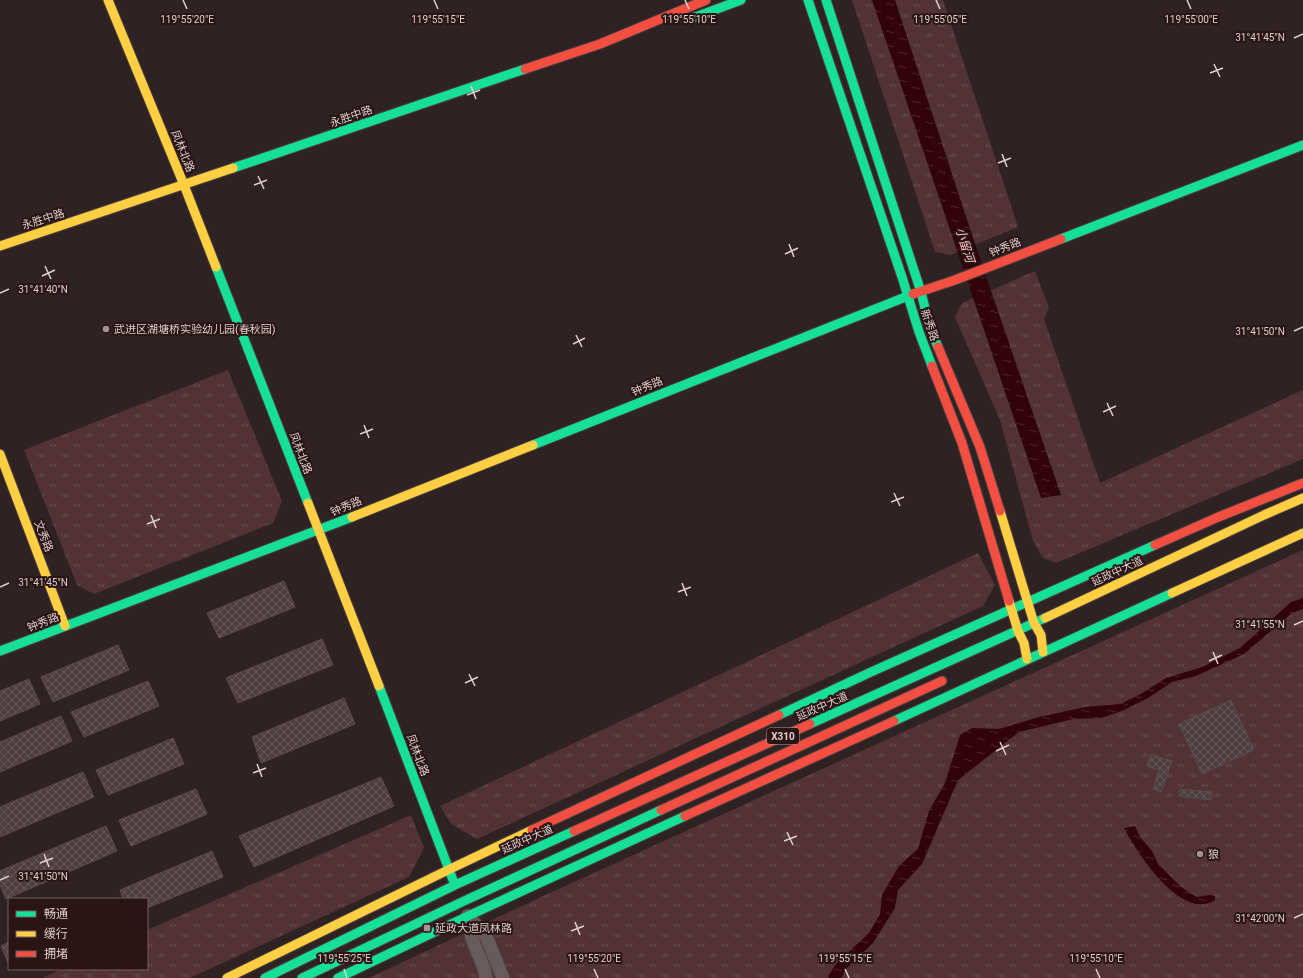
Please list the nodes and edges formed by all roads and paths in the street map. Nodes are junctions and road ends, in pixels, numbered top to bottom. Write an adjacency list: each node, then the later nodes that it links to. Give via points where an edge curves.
1 (108, 0): 10 (street, 凤林北路)
2 (706, 0): 8 (street, 永胜中路)
3 (741, 0): 6 (street)
4 (808, 0): 13 (street, 新秀路)
5 (826, 0): 12 (street, 新秀路)
6 (680, 23)
7 (666, 27): 8 (street)
8 (600, 44): 10 (street, 永胜中路)
9 (1303, 145): 12 (street, 钟秀路)
10 (184, 185): 11 (street, 永胜中路); 17 (street, 凤林北路)
11 (0, 246)
12 (921, 292): 13 (street, 钟秀路); 19 (street, 新秀路, via 930,328 980,446)
13 (907, 296): 17 (street, 钟秀路); 20 (street, 新秀路, via 962,443)
14 (0, 454): 22 (street, 文秀路)
15 (1303, 483): 19 (street, via 1216,518)
16 (1303, 498): 21 (street, 延政中大道 / X310)
17 (319, 530): 22 (street, 钟秀路); 30 (street, 凤林北路)
18 (1303, 533): 27 (street)
19 (1028, 602): 20 (street); 21 (street, 新秀路)
20 (1012, 609): 23 (street, 新秀路); 30 (street, via 871,672)
21 (1034, 623): 23 (street, 延政中大道 / X310); 24 (street, 新秀路)
22 (65, 626): 26 (street, 钟秀路)
23 (1018, 631): 25 (street, 新秀路); 31 (street, 延政中大道 / X310)
24 (1044, 634): 25 (street); 27 (street, 新秀路)
25 (1021, 644): 28 (street, 新秀路)
26 (0, 651)
27 (1043, 652): 28 (street)
28 (1026, 659): 33 (street)
29 (953, 676): 32 (street, X310)
30 (450, 869): 31 (street, 凤林北路); 34 (street)
31 (455, 884): 32 (street, 凤林北路); 35 (street, 延政中大道 / X310)
32 (464, 901): 33 (street, 凤林北路); 36 (street, X310)
33 (468, 916): 37 (street); 38 (street, via 472,939); 39 (street, via 486,936)
34 (227, 978)
35 (265, 978)
36 (302, 978)
37 (338, 978)
38 (486, 978)
39 (503, 978)

